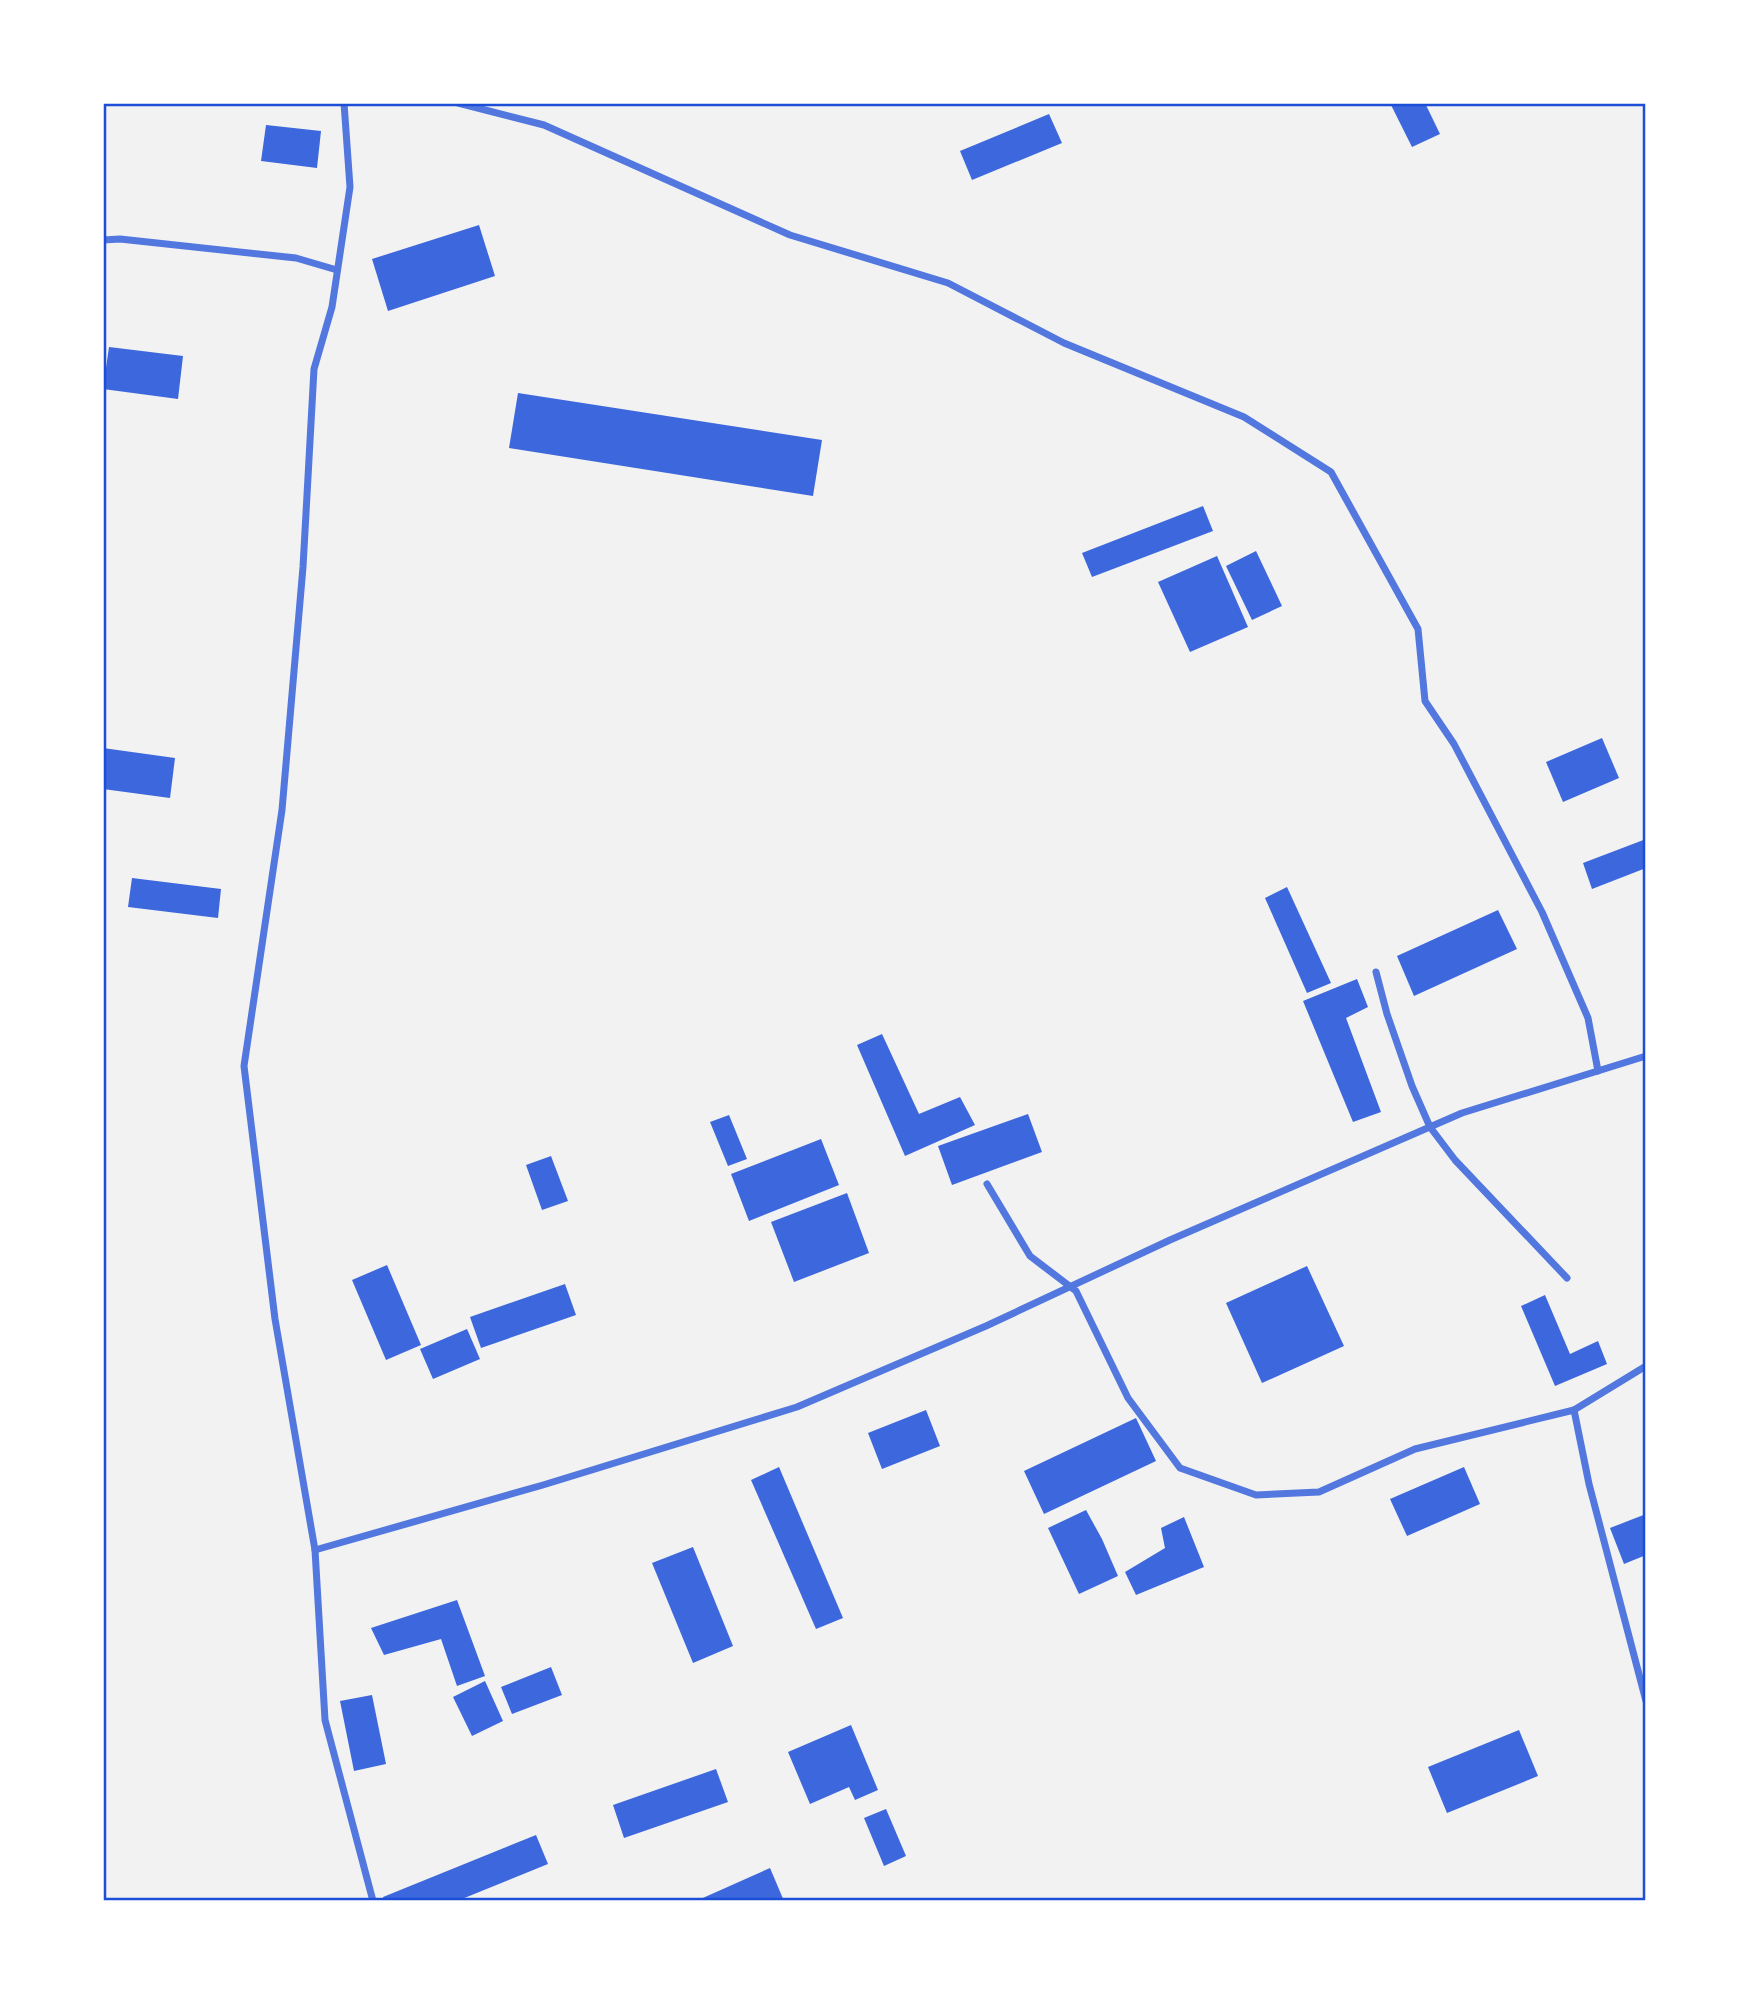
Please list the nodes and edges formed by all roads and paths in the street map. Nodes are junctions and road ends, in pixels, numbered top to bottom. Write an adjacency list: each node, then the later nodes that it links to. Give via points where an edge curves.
1 (344, 103): 4 (street, via 350,187)
2 (458, 103): 7 (street, via 544,125 790,234 948,283 1064,343 1244,417 1331,472 1418,629 1425,701 1454,744 1542,912 1588,1018)
3 (103, 240): 4 (street, via 296,258)
4 (337, 270): 14 (street, via 332,307 314,369 282,810 244,1066 275,1319)
5 (1376, 972): 8 (street)
6 (1646, 1056): 7 (street)
7 (1598, 1071): 8 (street)
8 (1430, 1127): 10 (street, via 1455,1160); 11 (street)
9 (987, 1184): 11 (street, via 1030,1255)
10 (1567, 1278)
11 (1070, 1286): 13 (street, via 1128,1398 1180,1468 1256,1495 1319,1492 1415,1449); 14 (street, via 797,1407)
12 (1646, 1366): 13 (street)
13 (1574, 1410): 15 (street)
14 (315, 1550): 16 (street, via 325,1720)
15 (1646, 1701)
16 (373, 1901)

